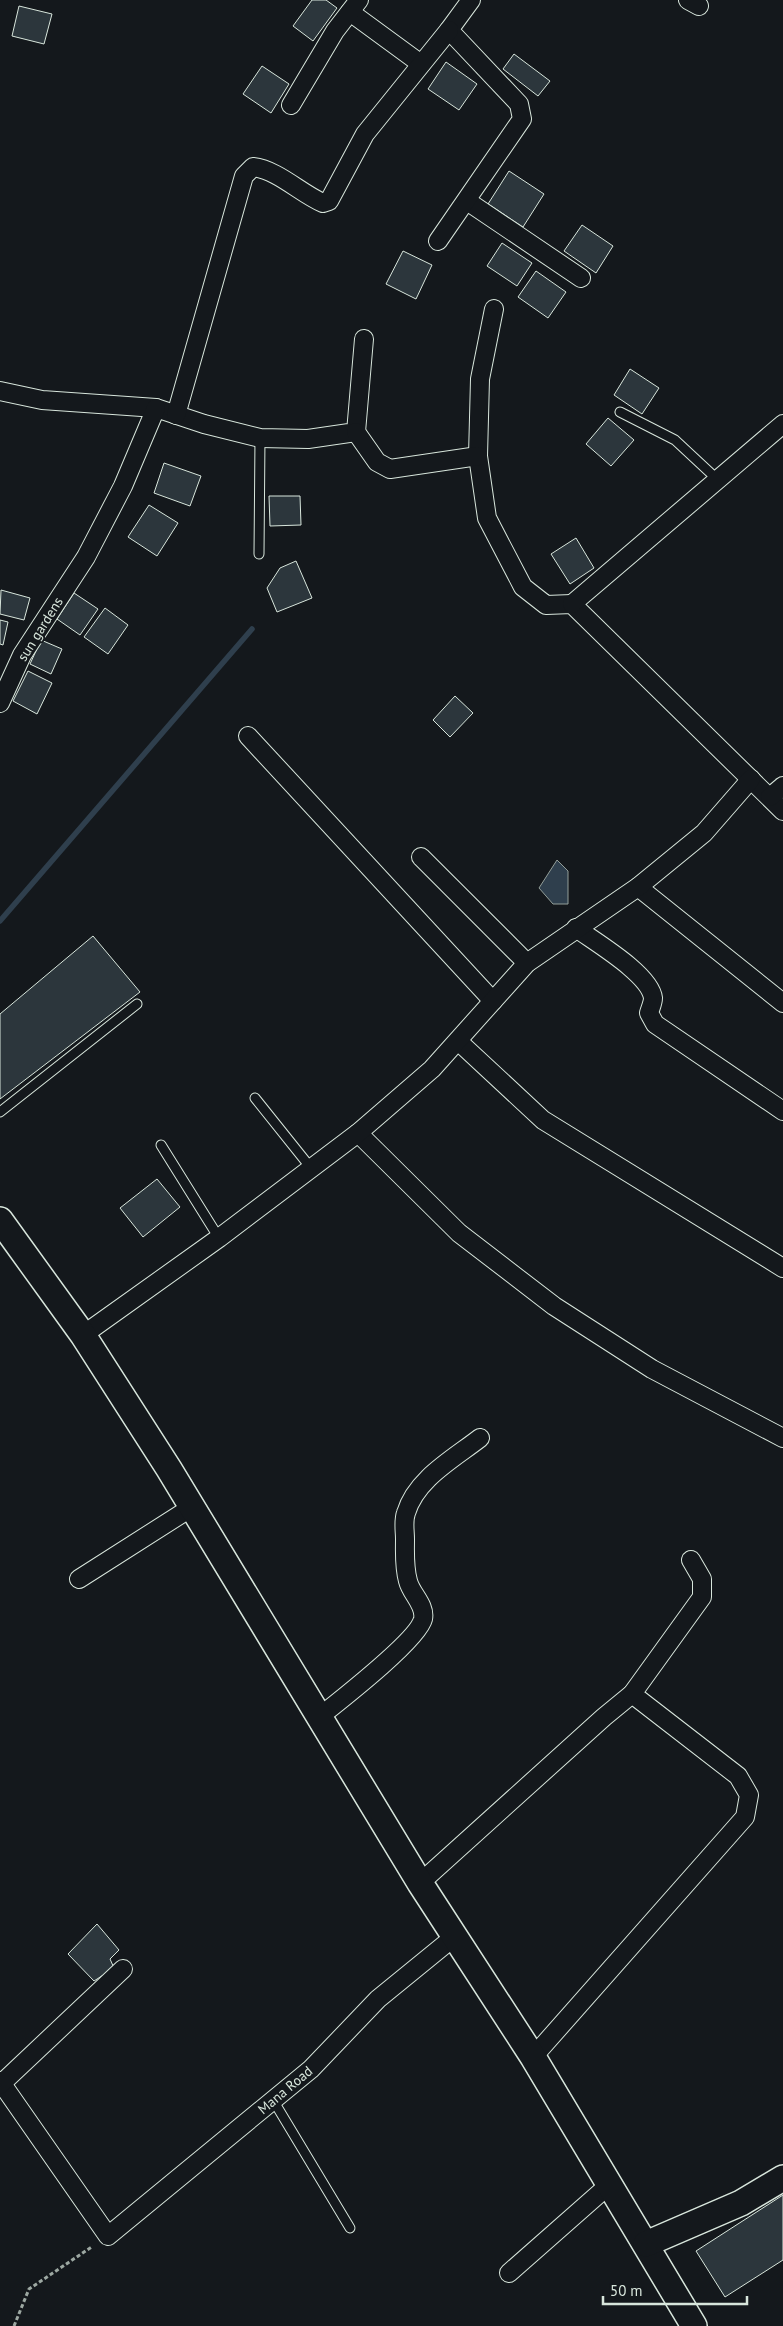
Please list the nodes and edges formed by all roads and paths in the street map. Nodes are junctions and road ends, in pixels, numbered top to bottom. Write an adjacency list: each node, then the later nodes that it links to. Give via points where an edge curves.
1 (471, 0): 3 (street)
2 (354, 6): 4 (street); 5 (street)
3 (448, 30): 4 (street); 6 (street, via 519,104 522,119)
4 (421, 64): 14 (street, via 365,134 329,201 323,203 306,196 264,168 254,167 244,176)
5 (291, 105)
6 (467, 200): 7 (street); 8 (street)
7 (438, 242)
8 (580, 278)
9 (494, 309): 18 (street, via 480,379)
10 (364, 339): 16 (street)
11 (0, 391): 12 (street, via 42,400)
12 (156, 408): 14 (street); 22 (street, sun gardens, via 123,486 86,557 22,655)
13 (620, 412): 19 (lane, via 675,440)
14 (176, 415): 17 (street)
15 (783, 424): 19 (street)
16 (356, 432): 17 (street, via 308,439); 18 (street, via 377,462 390,470)
17 (260, 438): 20 (lane)
18 (478, 456): 21 (street, via 487,518 523,588 546,605)
19 (719, 480): 21 (street)
20 (259, 554)
21 (572, 604): 24 (street)
22 (0, 703)
23 (248, 736): 31 (street)
24 (751, 779): 25 (street); 28 (street, via 704,833)
25 (776, 791): 26 (street)
26 (783, 811)
27 (421, 857): 30 (street)
28 (638, 886): 29 (street); 32 (street)
29 (576, 928): 30 (street); 36 (street, via 649,986 653,999 648,1013 654,1024)
30 (527, 963): 31 (street)
31 (493, 1001): 34 (street)
32 (783, 1003)
33 (137, 1004): 37 (lane)
34 (458, 1040): 38 (street, via 432,1069); 43 (street, via 543,1120)
35 (255, 1098): 40 (lane)
36 (783, 1111)
37 (0, 1112)
38 (358, 1133): 40 (street); 46 (street, via 459,1234 554,1306 652,1369)
39 (161, 1145): 42 (lane)
40 (311, 1168): 42 (street)
41 (0, 1220): 44 (main road)
42 (220, 1238): 44 (street)
43 (783, 1268)
44 (83, 1335): 47 (main road)
45 (480, 1438): 51 (street, via 433,1474 414,1494 405,1514 404,1562 408,1583 422,1608 423,1619 416,1631 380,1667)
46 (783, 1438)
47 (192, 1507): 49 (street); 51 (main road)
48 (692, 1560): 50 (street, via 702,1579 702,1597)
49 (79, 1579)
50 (632, 1694): 52 (street); 55 (street, via 738,1776 749,1794 746,1817)
51 (318, 1718): 52 (main road)
52 (420, 1883): 53 (main road)
53 (454, 1937): 55 (main road); 57 (street, Mana Road, via 378,1999 334,2047)
54 (123, 1969): 56 (street)
55 (534, 2057): 59 (main road)
56 (0, 2083): 61 (street)
57 (273, 2100): 60 (lane); 61 (street, Mana Road)
58 (783, 2178): 62 (main road, via 741,2203)
59 (610, 2184): 62 (main road); 63 (street)
60 (350, 2228)
61 (108, 2236): 64 (path, via 30,2289)
62 (646, 2244): 65 (main road)
63 (508, 2273)
64 (14, 2326)
65 (694, 2326)

